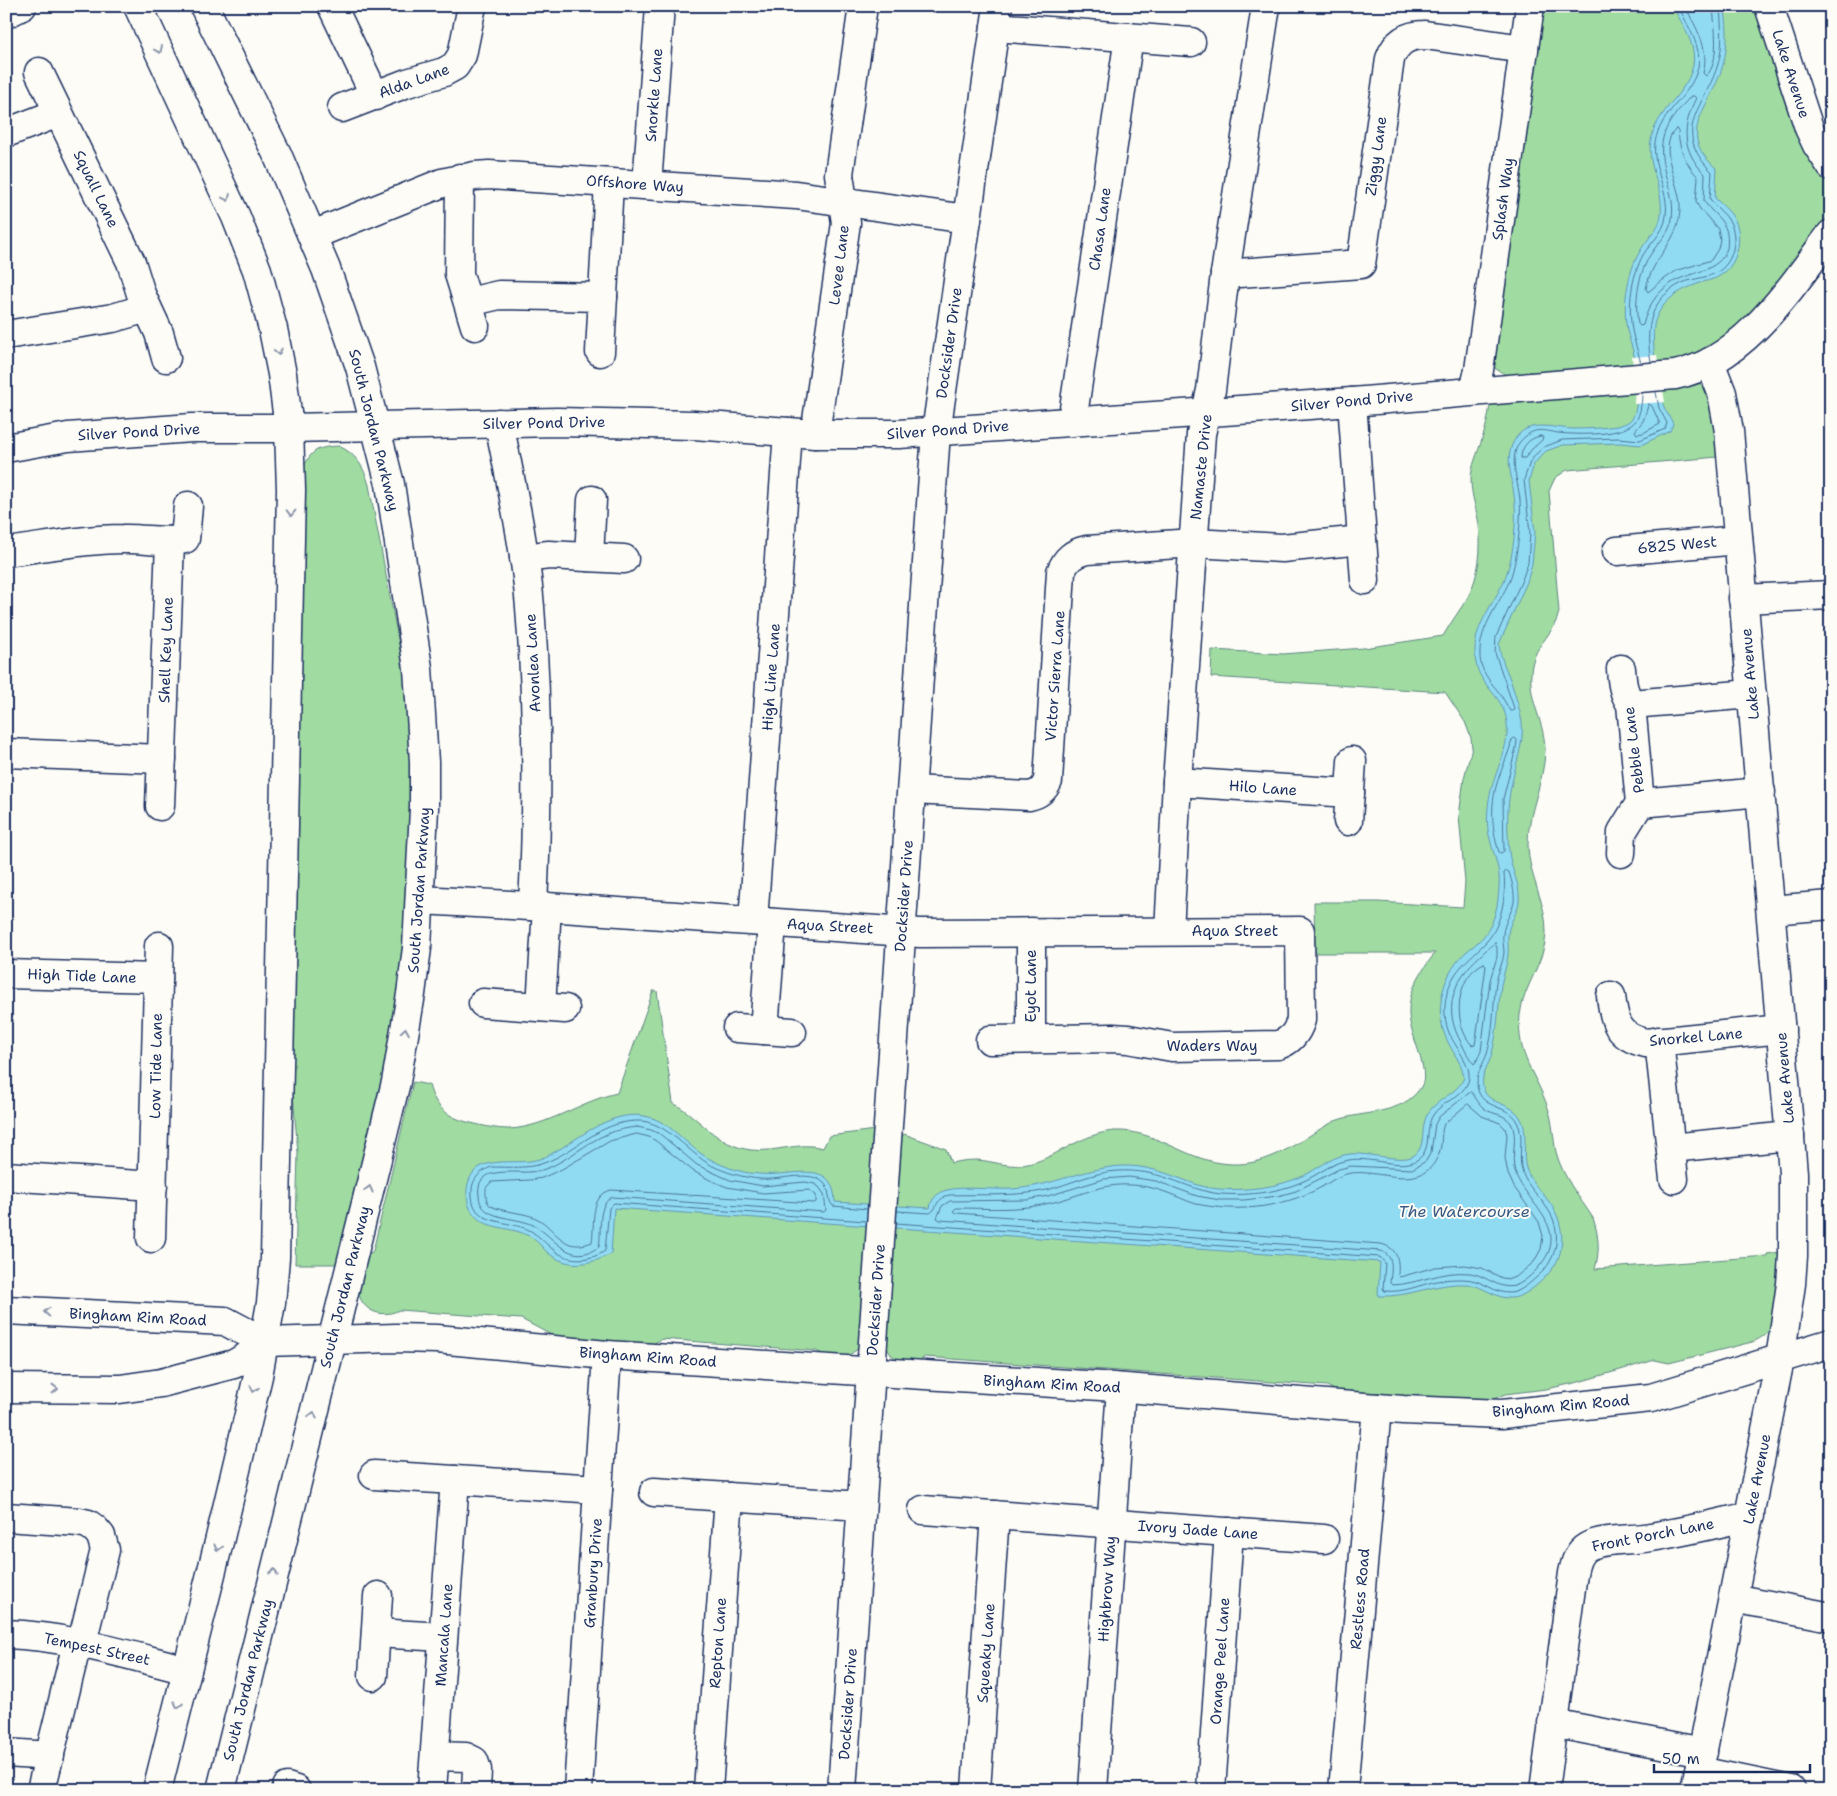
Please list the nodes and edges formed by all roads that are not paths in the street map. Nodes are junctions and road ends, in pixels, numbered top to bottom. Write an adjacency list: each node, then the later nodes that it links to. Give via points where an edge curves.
1 (22, 6): 11 (street)
2 (138, 6): 42 (street, one-way to 42, via 247,243 273,329)
3 (204, 6): 28 (street, South Jordan Parkway, via 277,154)
4 (332, 6): 17 (street)
5 (472, 6): 17 (street, Alda Lane, via 462,55 455,66)
6 (660, 6): 24 (street, Snorkle Lane)
7 (863, 6): 25 (street, Levee Lane, via 839,174)
8 (1266, 6): 29 (street, Namaste Drive)
9 (1530, 6): 15 (street, Splash Way)
10 (1769, 6): 21 (street, Lake Avenue, via 1806,119)
11 (6, 14)
12 (997, 16): 13 (street); 26 (street, Docksider Drive)
13 (1128, 37): 14 (street); 39 (street, Chasa Lane)
14 (1191, 42)
15 (1524, 49): 29 (street, Ziggy Lane, via 1425,35 1402,40 1392,51 1390,59 1361,264); 36 (street, Splash Way)
16 (39, 72): 19 (street, Squall Lane)
17 (375, 96): 18 (street, Alda Lane)
18 (342, 108)
19 (58, 113): 20 (street); 31 (street, Squall Lane, via 131,262)
20 (6, 133)
21 (1831, 166)
22 (460, 178): 23 (street, Offshore Way, via 506,175); 28 (street, Offshore Way); 30 (street, via 459,274 472,314 499,295)
23 (609, 183): 24 (street, Offshore Way); 30 (street)
24 (647, 185): 25 (street, Offshore Way)
25 (843, 202): 26 (street, Offshore Way); 45 (street, Levee Lane, via 846,222)
26 (967, 219): 44 (street, Docksider Drive)
27 (1831, 234): 35 (street, Silver Pond Drive, via 1766,316 1734,346)
28 (312, 235): 41 (street, South Jordan Parkway, via 352,342)
29 (1226, 274): 38 (street, Namaste Drive)
30 (604, 297): 33 (street)
31 (147, 308): 32 (street, via 113,318); 34 (street, Squall Lane)
32 (6, 335)
33 (600, 352)
34 (166, 358)
35 (1710, 362): 36 (street, Silver Pond Drive, via 1675,375); 50 (street, Lake Avenue, via 1726,410)
36 (1474, 391): 37 (street, Silver Pond Drive)
37 (1352, 402): 38 (street, Silver Pond Drive); 49 (street)
38 (1206, 412): 39 (street, Silver Pond Drive); 52 (street, Namaste Drive)
39 (1072, 422): 44 (street, Silver Pond Drive)
40 (499, 423): 41 (street, Silver Pond Drive); 43 (street, Silver Pond Drive, via 622,422); 56 (street, Avonlea Lane)
41 (375, 426): 42 (street, Silver Pond Drive); 75 (street, South Jordan Parkway, via 390,484 418,668 424,772)
42 (290, 428): 46 (street, Silver Pond Drive, via 192,428 114,433); 104 (street, one-way to 104, via 275,1258)
43 (788, 432): 45 (street, Silver Pond Drive); 79 (street, High Line Lane)
44 (936, 432): 45 (street, Silver Pond Drive); 68 (street, Docksider Drive)
45 (815, 434)
46 (6, 448)
47 (592, 500): 55 (street)
48 (188, 506): 51 (street, via 185,539)
49 (1362, 540): 52 (street, via 1282,548); 58 (street)
50 (1738, 540): 53 (street, 6825 West); 60 (street, Lake Avenue)
51 (170, 542): 54 (street, via 124,538); 65 (street, Shell Key Lane)
52 (1194, 543): 67 (street, Namaste Drive); 68 (street, Victor Sierra Lane, via 1087,550 1078,552 1064,564 1048,780 1042,791 1029,796)
53 (1617, 551)
54 (6, 552)
55 (589, 557): 56 (street, via 549,554); 57 (street)
56 (524, 558): 77 (street, Avonlea Lane, via 530,606)
57 (624, 558)
58 (1365, 580)
59 (1831, 595): 60 (street)
60 (1743, 599): 62 (street, Lake Avenue)
61 (1621, 669): 63 (street, Pebble Lane, via 1623,688)
62 (1752, 694): 63 (street); 69 (street, Lake Avenue)
63 (1631, 704): 71 (street, Pebble Lane)
64 (6, 753): 65 (street)
65 (162, 758): 72 (street, Shell Key Lane)
66 (1352, 761): 70 (street)
67 (1177, 782): 70 (street, Hilo Lane); 80 (street, Namaste Drive)
68 (912, 790): 82 (street, Docksider Drive)
69 (1761, 792): 71 (street, Pebble Lane); 78 (street, Lake Avenue)
70 (1350, 793): 73 (street)
71 (1640, 803): 74 (street, Pebble Lane, via 1622,832)
72 (160, 806)
73 (1348, 821)
74 (1621, 853)
75 (420, 900): 77 (street, Aqua Street); 103 (street, South Jordan Parkway, one-way to 75, via 396,1082 411,994)
76 (1831, 905): 78 (street)
77 (540, 906): 79 (street, Aqua Street); 88 (street, Avonlea Lane, via 553,1008)
78 (1771, 910): 90 (street, Lake Avenue)
79 (763, 922): 82 (street, Aqua Street); 91 (street, High Line Lane)
80 (1169, 931): 81 (street, Aqua Street); 83 (street, Aqua Street)
81 (1300, 931): 93 (street, Waders Way, via 1301,1020 1296,1033 1285,1043 1271,1046 1172,1047 1128,1038)
82 (902, 932): 83 (street, Aqua Street); 108 (street, Docksider Drive)
83 (1031, 932): 93 (street, Eyot Lane)
84 (159, 946): 86 (street, Low Tide Lane)
85 (6, 974): 86 (street, High Tide Lane)
86 (158, 978): 100 (street, Low Tide Lane)
87 (1611, 996): 95 (street, Snorkel Lane, via 1614,1016 1623,1032 1646,1043)
88 (483, 1004)
89 (737, 1028): 91 (street)
90 (1781, 1029): 95 (street, Snorkel Lane); 96 (street, Lake Avenue)
91 (764, 1030): 92 (street)
92 (792, 1032)
93 (1031, 1039): 94 (street, Waders Way)
94 (990, 1040)
95 (1659, 1041): 97 (street)
96 (1790, 1136): 97 (street); 107 (street, Lake Avenue, via 1794,1189 1793,1256)
97 (1671, 1148): 99 (street)
98 (6, 1176): 100 (street)
99 (1674, 1179)
100 (152, 1186): 101 (street, Low Tide Lane)
101 (151, 1238)
102 (6, 1310): 104 (street, Bingham Rim Road, one-way to 102, via 225,1321)
103 (331, 1339): 104 (street, Bingham Rim Road); 106 (street, Bingham Rim Road, via 437,1339); 141 (street, South Jordan Parkway, one-way to 103)
104 (265, 1342): 109 (street, one-way to 104, via 104,1389 161,1383 234,1364); 132 (street, one-way to 132)
105 (1831, 1343): 107 (street, Bingham Rim Road)
106 (607, 1356): 108 (street, Bingham Rim Road); 114 (street, Granbury Drive)
107 (1780, 1359): 111 (street, Bingham Rim Road, via 1651,1398 1502,1414); 120 (street, Lake Avenue)
108 (871, 1373): 110 (street, Bingham Rim Road); 117 (street, Docksider Drive)
109 (6, 1388)
110 (1121, 1388): 111 (street, Bingham Rim Road); 122 (street, Highbrow Way)
111 (1377, 1408): 150 (street, Restless Road)
112 (374, 1475): 113 (street)
113 (454, 1480): 114 (street); 130 (street, Mancala Lane)
114 (598, 1489): 144 (street, Granbury Drive)
115 (654, 1492): 116 (street)
116 (729, 1497): 117 (street); 145 (street, Repton Lane)
117 (861, 1506): 146 (street, Docksider Drive)
118 (923, 1510): 119 (street, Ivory Jade Lane)
119 (996, 1515): 122 (street, Ivory Jade Lane); 147 (street, Squeaky Lane)
120 (1750, 1516): 126 (street, Lake Avenue); 134 (street, Front Porch Lane, via 1697,1529 1598,1543 1585,1548 1577,1558 1573,1573)
121 (6, 1517): 131 (street, via 79,1522 88,1524 101,1536 103,1557)
122 (1112, 1524): 123 (street, Ivory Jade Lane); 148 (street, Highbrow Way)
123 (1229, 1532): 124 (street, Ivory Jade Lane); 149 (street, Orange Peel Lane)
124 (1324, 1539)
125 (378, 1596): 128 (street)
126 (1733, 1598): 127 (street); 138 (street, Lake Avenue)
127 (1831, 1617)
128 (376, 1633): 130 (street); 133 (street)
129 (6, 1634): 131 (street, Tempest Street)
130 (443, 1637): 137 (street, Mancala Lane)
131 (80, 1643): 132 (street, Tempest Street); 136 (street)
132 (187, 1670): 140 (street, one-way to 140)
133 (373, 1676)
134 (1552, 1723): 138 (street); 151 (street)
135 (6, 1752): 136 (street)
136 (50, 1756): 139 (street)
137 (435, 1756): 142 (street, Mancala Lane); 143 (street, via 466,1757 474,1761)
138 (1699, 1771): 152 (street)
139 (42, 1790)
140 (157, 1790)
141 (221, 1790)
142 (432, 1790)
143 (476, 1790)
144 (578, 1790)
145 (708, 1790)
146 (842, 1790)
147 (976, 1790)
148 (1093, 1790)
149 (1211, 1790)
150 (1343, 1790)
151 (1544, 1790)
152 (1791, 1790)

